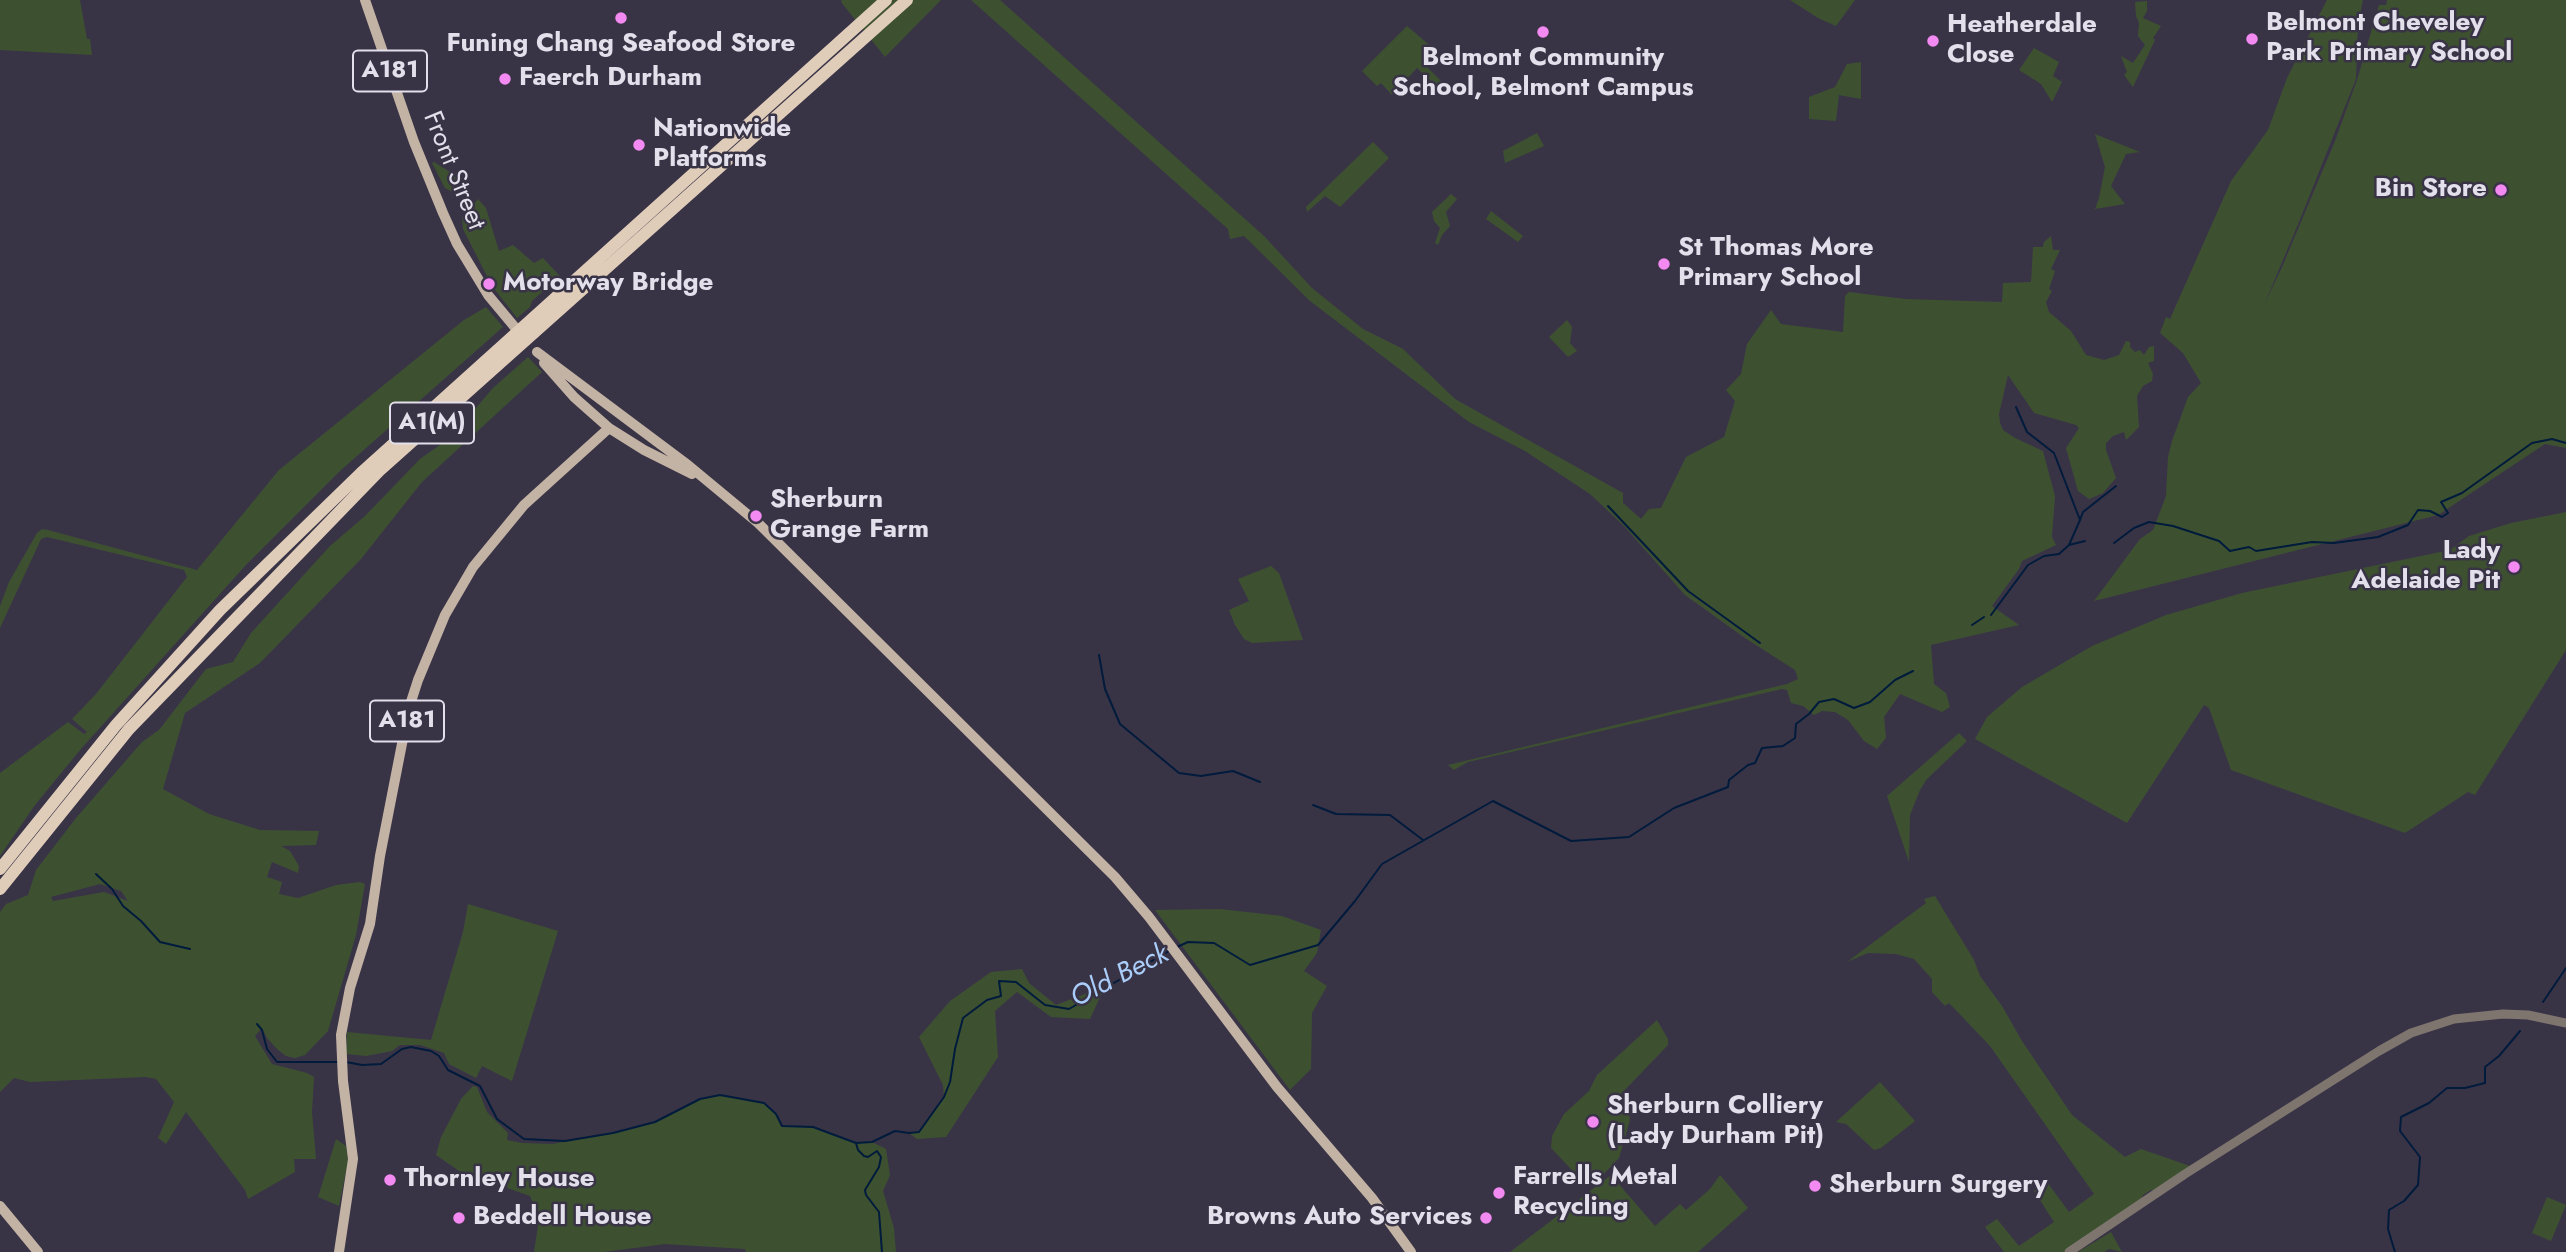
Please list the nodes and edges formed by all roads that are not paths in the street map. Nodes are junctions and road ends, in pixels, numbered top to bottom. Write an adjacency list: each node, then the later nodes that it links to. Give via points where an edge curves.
1 (365, 0): 4 (main road, Front Street / A181, via 429,182 474,274)
2 (886, 0): 11 (highway, A1(M), via 361,473 219,610 117,725)
3 (907, 0): 12 (highway, A1(M), via 379,471 129,729)
4 (537, 352): 5 (main road, A181); 7 (main road, A181, via 550,371)
5 (569, 378): 6 (main road); 7 (main road, A181)
6 (618, 414): 7 (main road); 10 (main road)
7 (602, 417): 8 (main road); 9 (main road, A181)
8 (609, 428): 9 (main road, A181); 10 (main road)
9 (587, 446): 16 (main road, A181, via 524,505 473,567 429,649 409,708 341,1050 353,1159)
10 (707, 482): 17 (main road, via 778,542 1079,839 1149,917 1277,1087 1376,1203)
11 (0, 869)
12 (0, 889)
13 (2566, 1023): 18 (street, via 2503,1014 2454,1019 2411,1033)
14 (0, 1206): 15 (main road)
15 (38, 1252)
16 (339, 1252)
17 (1411, 1252)
18 (2069, 1252)

